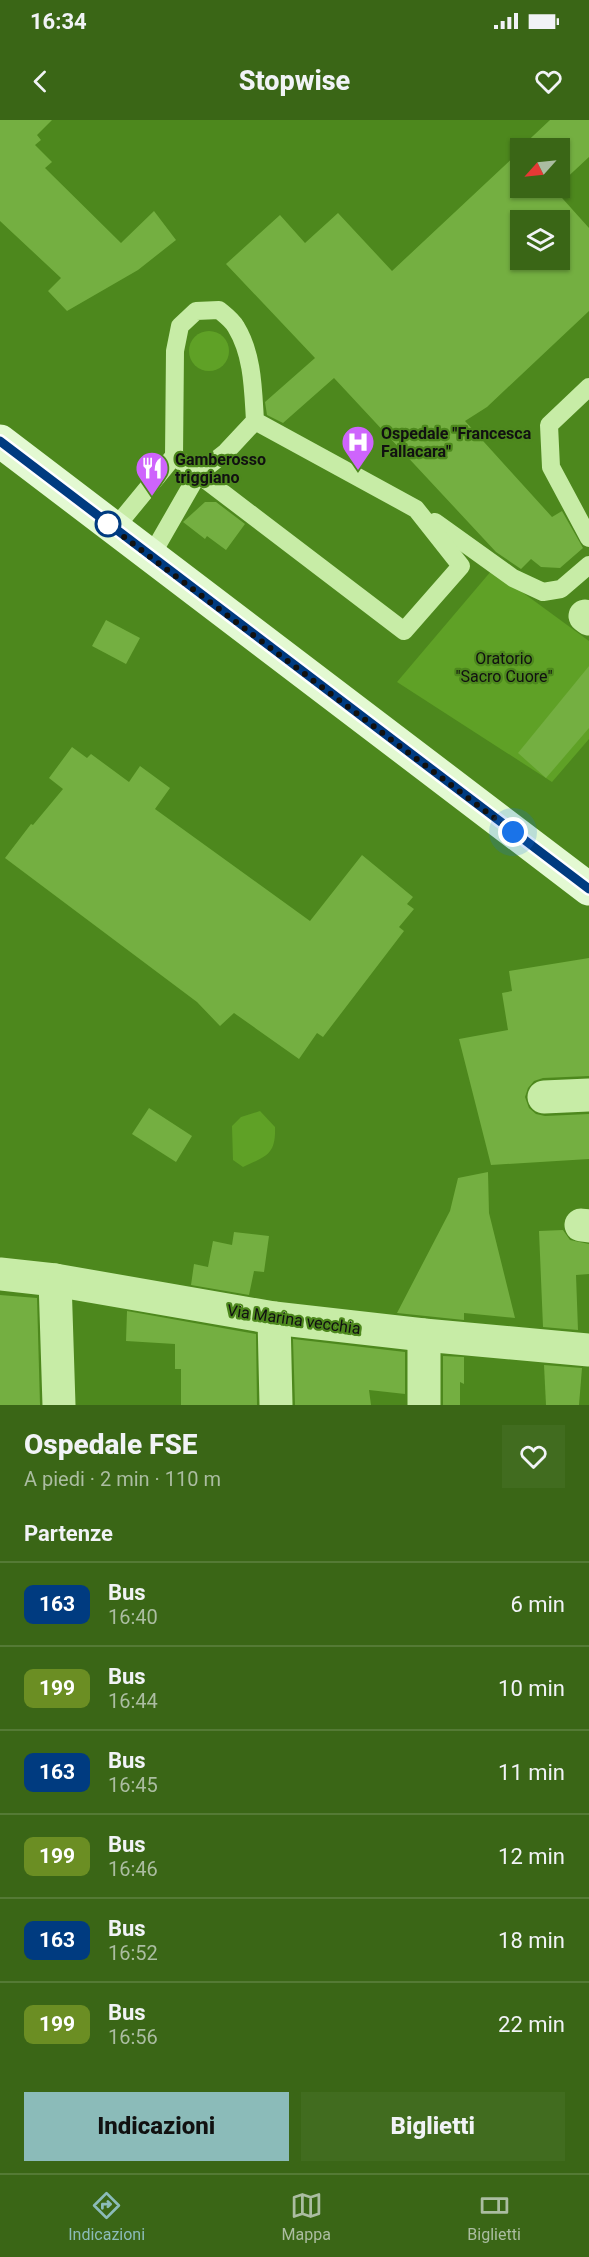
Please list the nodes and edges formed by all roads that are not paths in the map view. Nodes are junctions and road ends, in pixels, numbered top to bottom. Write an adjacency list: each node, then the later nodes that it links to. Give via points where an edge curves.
1 (589, 387): 8 (lane, via 549,425 551,467)
2 (255, 421): 4 (lane, via 253,378 235,325 219,310 196,311 180,326 175,351); 5 (lane); 6 (lane)
3 (0, 441): 7 (street)
4 (174, 456): 5 (lane); 7 (lane)
5 (198, 474): 6 (lane, via 404,631 461,566); 9 (lane)
6 (416, 509): 10 (lane, via 513,578 543,592 561,589)
7 (114, 529): 9 (street)
8 (589, 537)
9 (150, 556): 11 (street)
10 (589, 565)
11 (589, 889)
12 (589, 1095): 13 (street)
13 (544, 1096)
14 (0, 1274): 15 (street, Via Marina vecchia)
15 (55, 1280): 16 (street, Via Marina vecchia); 19 (street)
16 (274, 1318): 17 (street, Via Marina vecchia); 20 (street)
17 (423, 1335): 18 (street, Via Marina vecchia); 21 (street)
18 (589, 1350)
19 (59, 1405)
20 (276, 1405)
21 (424, 1405)

